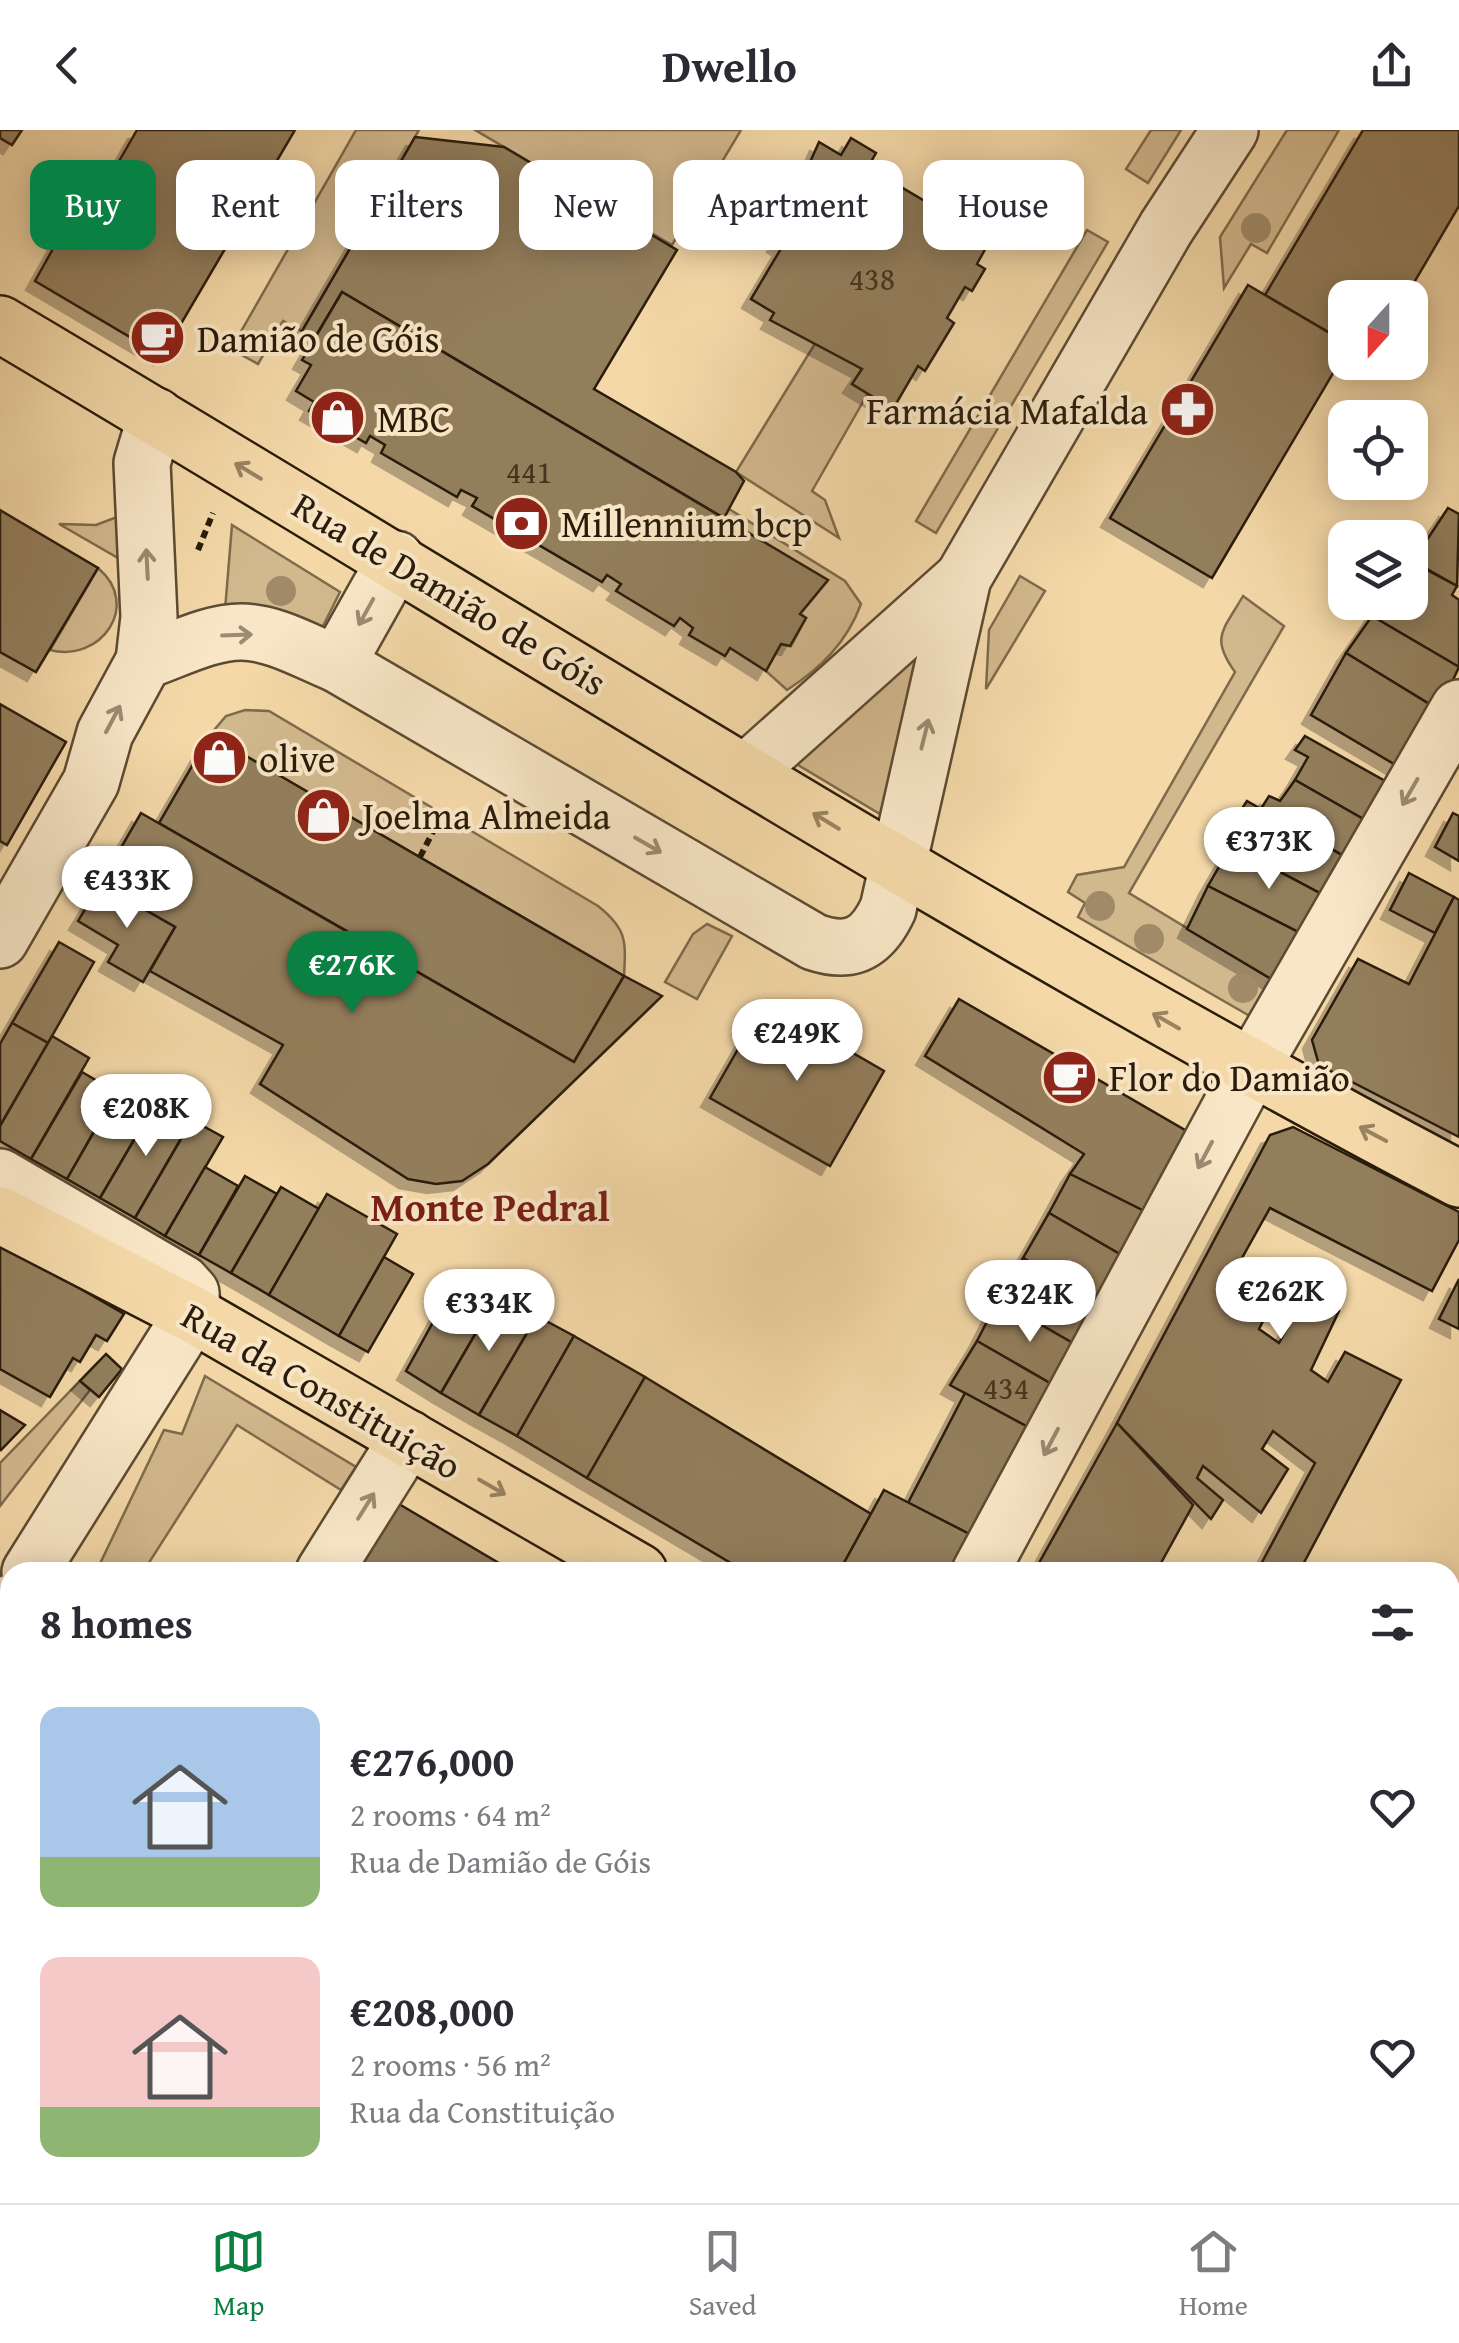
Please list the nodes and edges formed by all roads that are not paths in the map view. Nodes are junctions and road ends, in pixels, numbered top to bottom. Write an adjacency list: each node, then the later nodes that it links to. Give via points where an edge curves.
1 (1230, 130): 5 (street)
2 (0, 324): 3 (main road, Rua de Damião de Góis)
3 (156, 416): 4 (main road, Rua de Damião de Góis, one-way to 3); 6 (street, one-way to 3, via 150,617 142,463)
4 (396, 560): 7 (street, one-way to 7); 9 (main road, Rua de Damião de Góis)
5 (962, 578): 9 (street); 10 (street, one-way to 5)
6 (144, 660): 7 (street, one-way to 7, via 242,632); 11 (street, one-way to 6, via 91,782 105,733)
7 (337, 664): 10 (street, one-way to 10, via 825,946 854,947 877,932)
8 (1459, 708): 12 (street, one-way to 12)
9 (745, 773): 10 (main road, Rua de Damião de Góis, one-way to 9)
10 (898, 864): 12 (main road, Rua de Damião de Góis, one-way to 10)
11 (0, 940)
12 (1251, 1070): 14 (main road, Rua de Damião de Góis, one-way to 12); 21 (street, one-way to 21)
13 (0, 1177): 16 (street, via 182,1282)
14 (1459, 1179)
15 (0, 1215): 16 (main road, Rua da Constituição)
16 (192, 1314): 17 (main road, Rua da Constituição); 18 (street)
17 (408, 1438): 19 (street, one-way to 17); 20 (main road, Rua da Constituição, one-way to 20)
18 (36, 1562)
19 (330, 1562)
20 (622, 1562)
21 (985, 1562)

